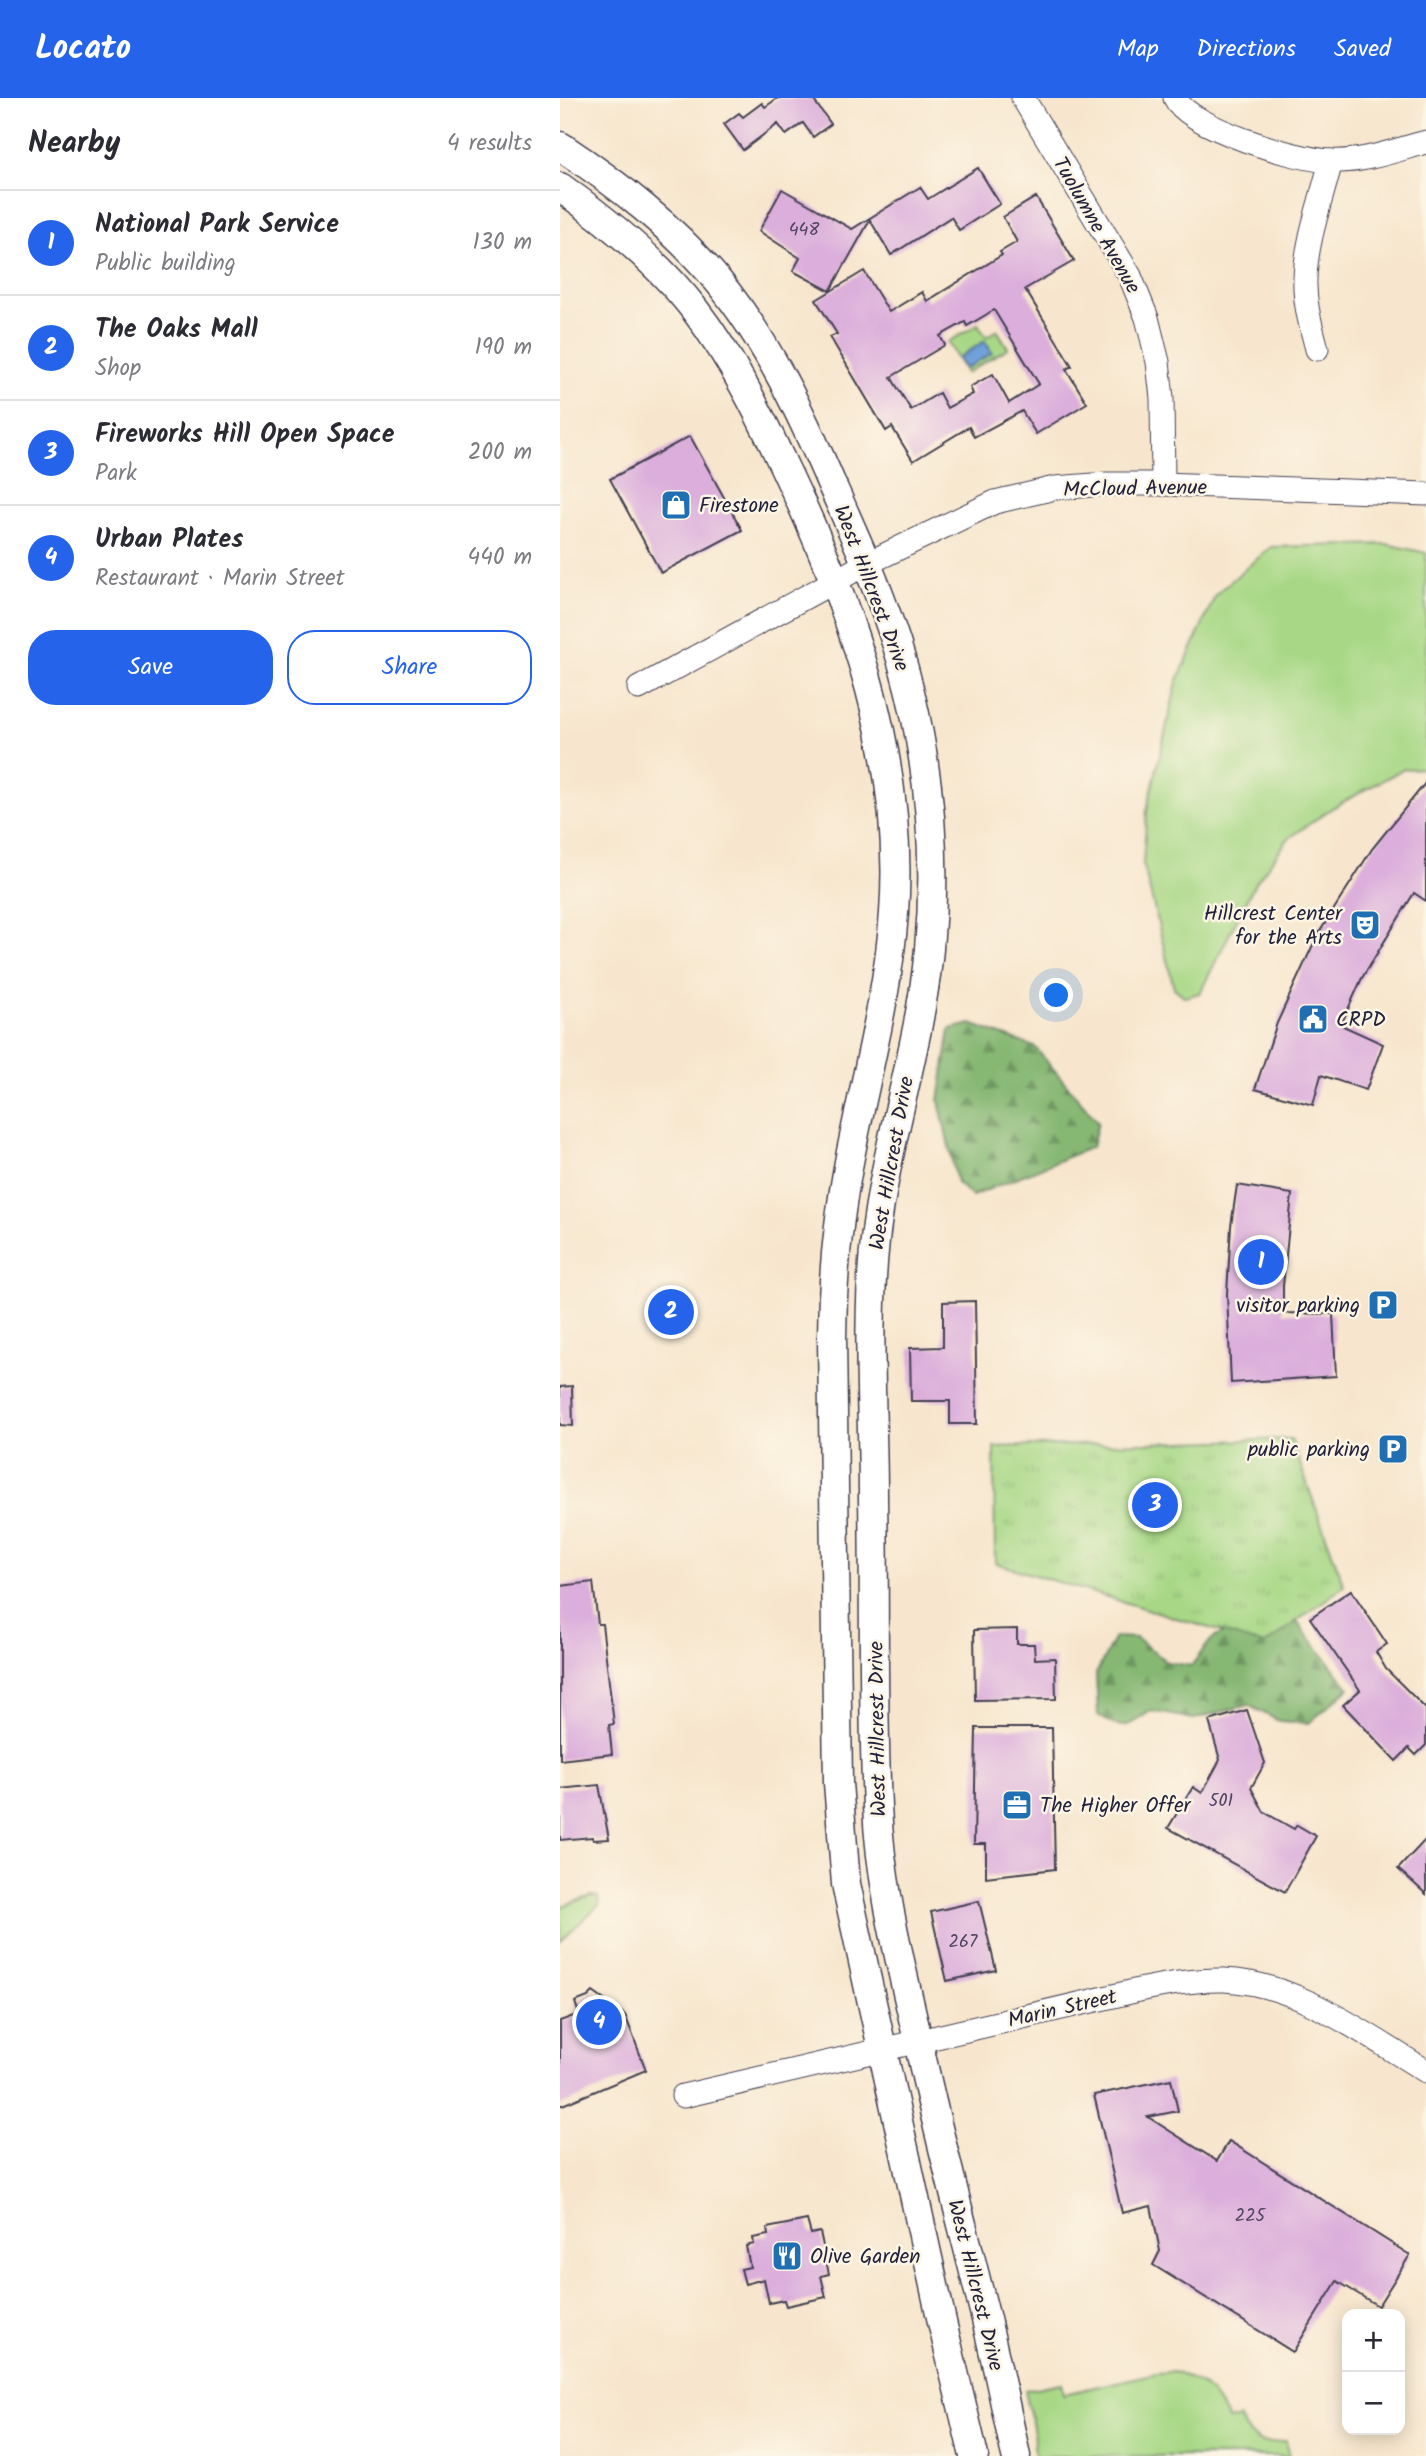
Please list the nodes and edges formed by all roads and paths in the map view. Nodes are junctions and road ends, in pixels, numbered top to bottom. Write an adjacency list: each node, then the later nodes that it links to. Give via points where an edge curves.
1 (1023, 98): 8 (street, Tuolumne Avenue, via 1130,276 1147,318 1162,398)
2 (1175, 98): 5 (street, via 1202,123 1247,140)
3 (1426, 142): 5 (street)
4 (560, 146): 10 (main road, West Hillcrest Drive, via 639,201 727,292 779,371)
5 (1331, 161): 7 (street, via 1304,280)
6 (560, 187): 11 (main road, West Hillcrest Drive, via 599,214 651,261 729,358 800,498)
7 (1317, 349)
8 (1163, 484): 9 (street, McCloud Avenue); 10 (street, McCloud Avenue, via 1055,488 995,502)
9 (1426, 494)
10 (866, 564): 11 (street, McCloud Avenue); 13 (main road, West Hillcrest Drive, via 911,695 932,850 922,1004 884,1183 872,1296 877,1812 887,1895)
11 (834, 581): 12 (street, McCloud Avenue); 14 (main road, West Hillcrest Drive, via 863,661 879,724 894,852 891,951 841,1210 832,1302 841,1834 853,1921)
12 (639, 688)
13 (918, 2042): 14 (street, Marin Street); 15 (street, Marin Street, via 1172,1983 1225,1980 1283,1992 1315,2006); 18 (main road, West Hillcrest Drive)
14 (884, 2050): 16 (street, Marin Street); 17 (main road, West Hillcrest Drive)
15 (1426, 2071)
16 (683, 2096)
17 (974, 2456)
18 (1016, 2456)

